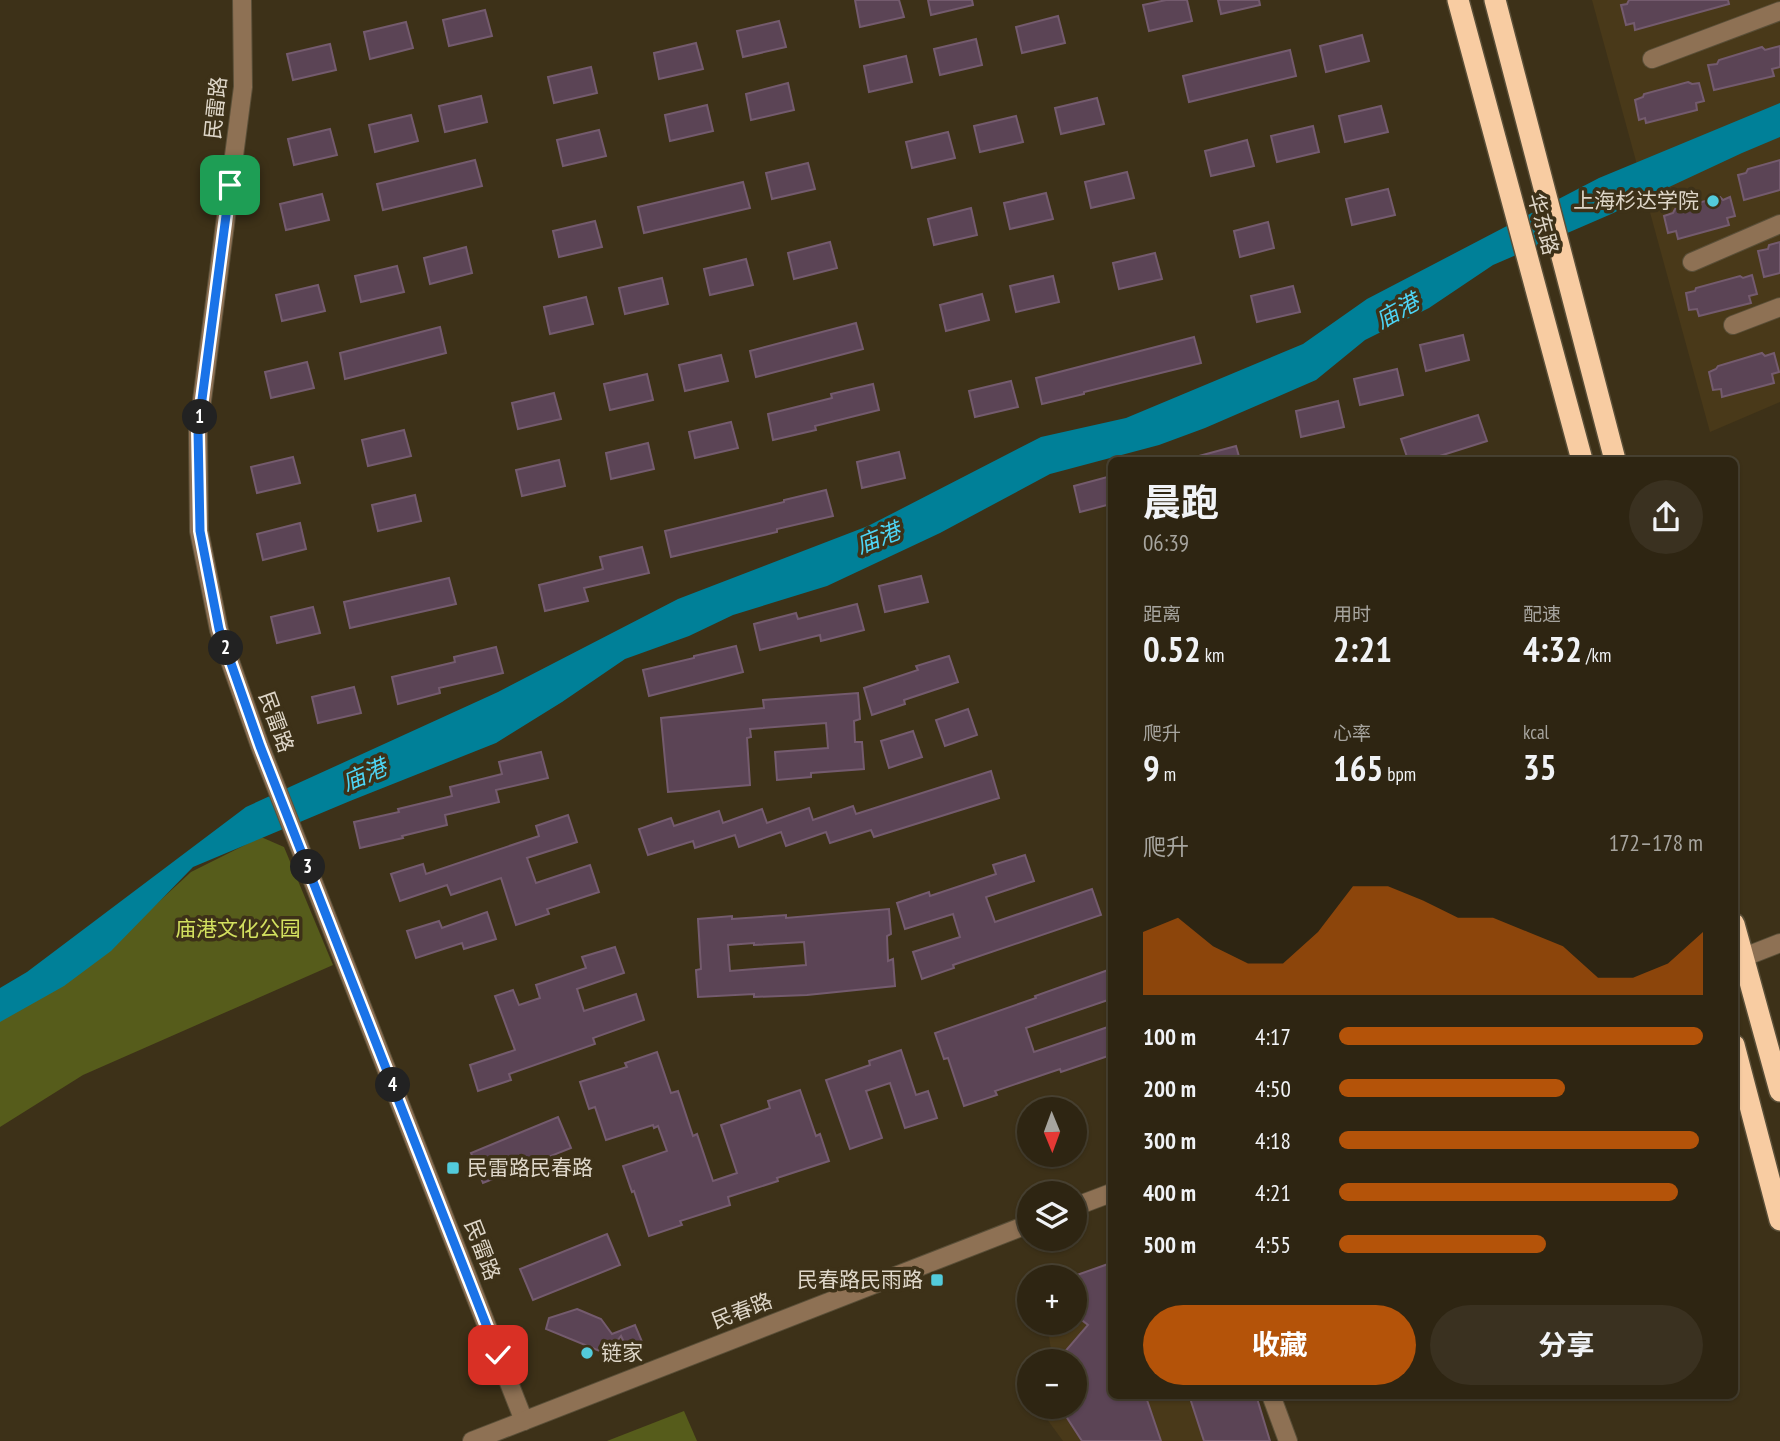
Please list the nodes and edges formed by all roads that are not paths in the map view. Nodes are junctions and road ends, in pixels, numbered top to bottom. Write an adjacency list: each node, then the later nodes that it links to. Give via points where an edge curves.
1 (242, 0): 21 (street, 民雷路, via 243,87 198,430 200,531 219,629 260,746)
2 (1458, 0): 10 (highway, 华东路)
3 (1495, 0): 11 (highway, 华东路)
4 (1780, 11): 5 (street)
5 (1652, 59)
6 (1780, 224): 7 (street)
7 (1692, 262)
8 (1780, 306): 9 (street)
9 (1733, 325)
10 (1581, 457)
11 (1614, 457)
12 (1780, 943): 13 (street)
13 (1739, 960): 15 (highway)
14 (1738, 1060): 18 (highway)
15 (1780, 1091)
16 (1108, 1193): 17 (street)
17 (1087, 1202)
18 (1780, 1220)
19 (1017, 1229): 21 (street, 民春路)
20 (1272, 1399): 23 (street)
21 (524, 1421): 22 (street, 民春路)
22 (472, 1441)
23 (1288, 1441)

